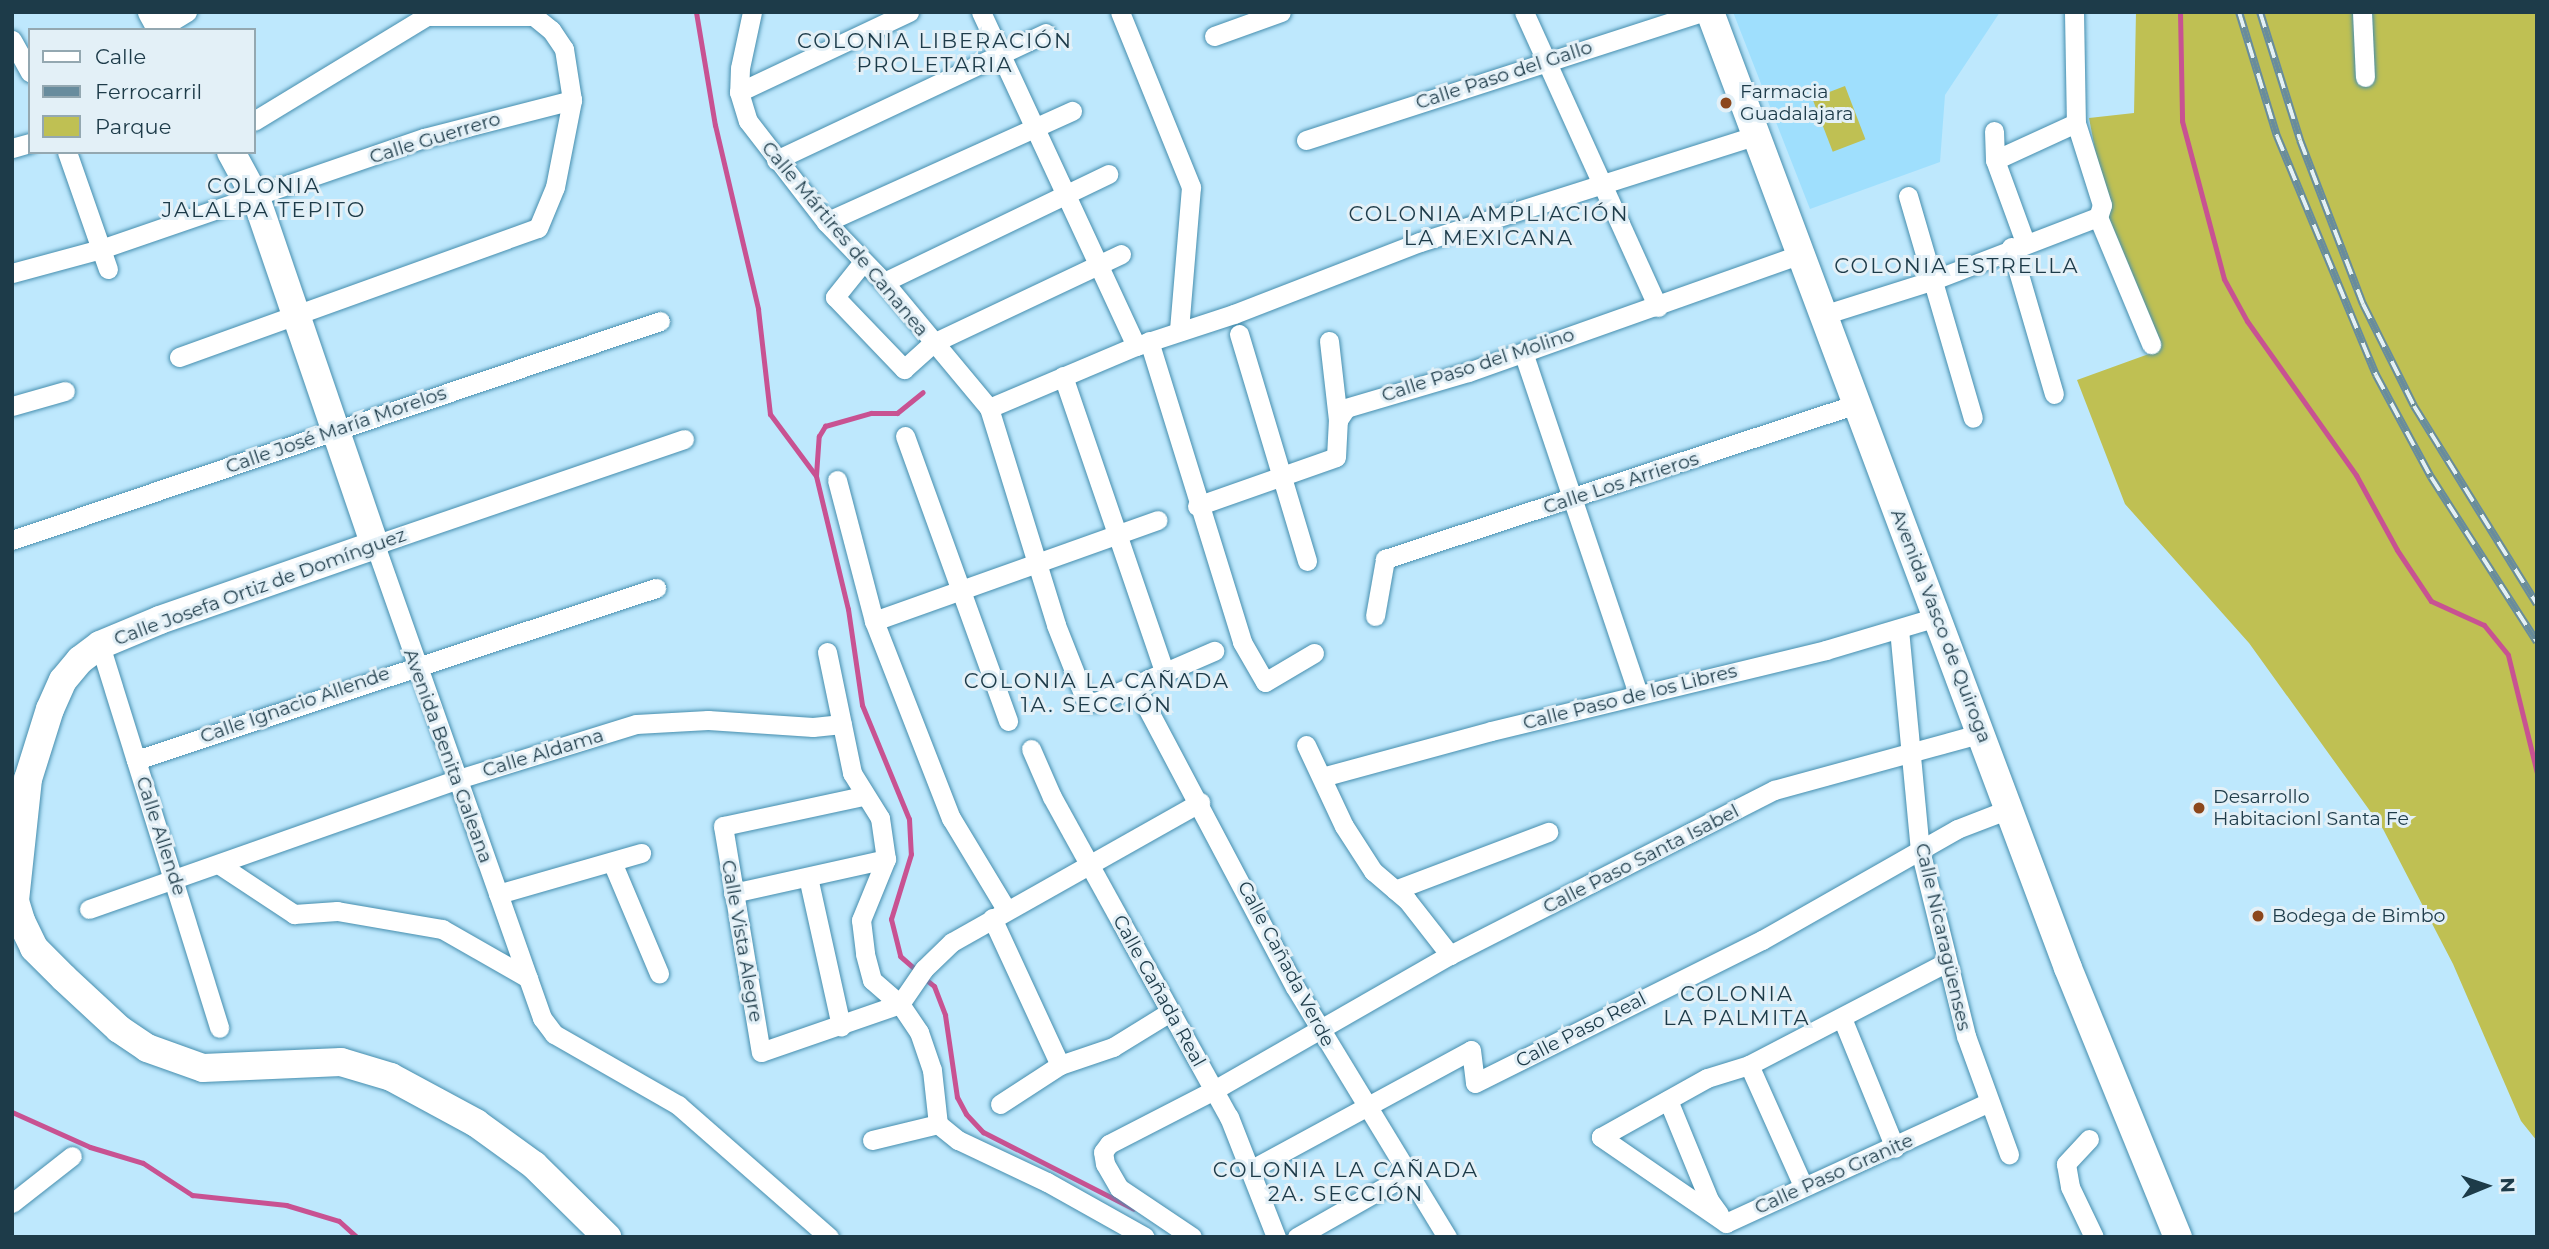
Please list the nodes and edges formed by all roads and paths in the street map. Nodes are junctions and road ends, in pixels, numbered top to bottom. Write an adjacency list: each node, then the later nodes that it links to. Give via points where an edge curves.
1 (187, 12): 13 (street)
2 (752, 12): 21 (street, Calle Mártires de Cananea)
3 (909, 12): 21 (street)
4 (981, 12): 17 (street)
5 (1120, 12): 55 (street, via 1191,187)
6 (1281, 12): 15 (street)
7 (1524, 12): 18 (street)
8 (1703, 12): 18 (street, Calle Paso del Gallo)
9 (1710, 12): 28 (street, Avenida Vasco de Quiroga)
10 (2074, 12): 25 (street)
11 (2362, 12): 20 (street)
12 (532, 14): 22 (street, via 564,49); 24 (street, via 427,16)
13 (158, 25)
14 (1046, 33): 17 (street)
15 (1214, 36)
16 (12, 40): 19 (street)
17 (1000, 55): 26 (street); 32 (street)
18 (1542, 61): 29 (street, Calle Paso del Gallo); 35 (street)
19 (28, 68)
20 (2365, 77)
21 (739, 92): 32 (street, Calle Mártires de Cananea, via 748,121)
22 (572, 100): 38 (street, Calle Guerrero, via 424,138); 52 (street, via 547,216 538,228)
23 (1072, 111): 26 (street)
24 (256, 120)
25 (2076, 123): 33 (street); 39 (street, via 2102,205)
26 (1033, 129): 36 (street); 40 (street)
27 (1994, 131): 33 (street)
28 (1755, 136): 35 (street); 44 (street, Avenida Vasco de Quiroga)
29 (1306, 140)
30 (67, 154): 42 (street)
31 (232, 154): 38 (street, Avenida Benita Galeana)
32 (776, 160): 40 (street, Calle Mártires de Cananea)
33 (1995, 160): 41 (street)
34 (1108, 174): 36 (street)
35 (1600, 187): 51 (street); 55 (street, via 1420,242)
36 (1064, 196): 46 (street); 50 (street)
37 (1909, 196): 49 (street)
38 (256, 198): 42 (street, Calle Guerrero); 52 (street, Avenida Benita Galeana)
39 (2098, 217): 41 (street); 60 (street)
40 (827, 222): 45 (street, Calle Mártires de Cananea)
41 (2018, 244): 49 (street); 65 (street)
42 (101, 250): 47 (street); 48 (street, Calle Guerrero)
43 (1121, 254): 46 (street)
44 (1799, 255): 51 (street, Calle Paso del Molino); 53 (street, Avenida Vasco de Quiroga)
45 (863, 262): 50 (street, Calle Mártires de Cananea); 58 (street, via 835,297 904,369)
46 (1097, 264): 58 (street); 59 (street)
47 (108, 269)
48 (12, 273)
49 (1931, 281): 53 (street); 69 (street)
50 (884, 282): 58 (street, Calle Mártires de Cananea)
51 (1658, 307): 61 (street, Calle Paso del Molino)
52 (297, 316): 62 (street); 71 (street, Avenida Benita Galeana)
53 (1823, 316): 66 (street, Avenida Vasco de Quiroga)
54 (660, 321): 71 (street, Calle José María Morelos)
55 (1179, 331): 59 (street)
56 (1239, 334): 74 (street)
57 (1329, 341): 70 (street)
58 (933, 343): 68 (street, Calle Mártires de Cananea)
59 (1143, 344): 63 (street); 77 (street)
60 (2151, 344)
61 (1524, 352): 70 (street, Calle Paso del Molino, via 1346,408); 76 (street)
62 (179, 358)
63 (1063, 376): 68 (street); 79 (street)
64 (65, 391): 67 (street)
65 (2054, 394)
66 (1857, 404): 76 (street, Calle Los Arrieros); 87 (street, Avenida Vasco de Quiroga)
67 (12, 406)
68 (989, 408): 83 (street)
69 (1973, 418)
70 (1338, 419): 74 (street, via 1336,457)
71 (335, 430): 80 (street, Calle José María Morelos); 81 (street, Avenida Benita Galeana)
72 (905, 436): 85 (street)
73 (684, 439): 81 (street, Calle Josefa Ortiz de Domínguez)
74 (1279, 477): 77 (street); 82 (street)
75 (837, 480): 88 (street)
76 (1572, 499): 86 (street, Calle Los Arrieros, via 1385,559); 97 (street)
77 (1198, 506): 93 (street, via 1242,642 1265,682)
78 (1158, 520): 79 (street)
79 (1119, 533): 83 (street); 95 (street)
80 (12, 540)
81 (375, 545): 90 (street, Calle Josefa Ortiz de Domínguez); 94 (street, Avenida Benita Galeana)
82 (1307, 561)
83 (1035, 562): 85 (street); 96 (street, via 1086,701 1096,702)
84 (656, 588): 94 (street, Calle Ignacio Allende)
85 (958, 590): 88 (street); 98 (street)
86 (1375, 616)
87 (1937, 617): 89 (street, Calle Paso de los Libres); 100 (street, Avenida Vasco de Quiroga)
88 (874, 621): 124 (street, via 951,818)
89 (1899, 629): 97 (street, Calle Paso de los Libres); 103 (street, Calle Nicaragüenses)
90 (100, 645): 104 (street, Calle Allende); 122 (street, Calle Josefa Ortiz de Domínguez, via 63,680 37,745 20,827)
91 (1214, 651): 95 (street)
92 (827, 652): 99 (street)
93 (1314, 653)
94 (415, 664): 104 (street, Calle Ignacio Allende); 106 (street, Avenida Benita Galeana)
95 (1164, 671): 96 (street)
96 (1135, 685): 108 (street, Calle Cañada Verde)
97 (1638, 694): 105 (street, Calle Paso de los Libres)
98 (1008, 721)
99 (842, 724): 106 (street, Calle Aldama, via 801,727 708,720 636,724); 107 (street, via 852,774)
100 (1982, 733): 103 (street, Calle Paso Santa Isabel); 109 (street, Avenida Vasco de Quiroga)
101 (1307, 746): 105 (street)
102 (1031, 749): 115 (street, Calle Cañada Real)
103 (1910, 751): 111 (street, Calle Nicaragüenses); 125 (street, Calle Paso Santa Isabel, via 1774,790)
104 (136, 760): 118 (street, Calle Allende)
105 (1322, 777): 119 (street, via 1351,837 1373,871)
106 (455, 780): 116 (street, Calle Aldama); 121 (street, Avenida Benita Galeana)
107 (863, 796): 113 (street, via 880,818); 120 (street, Calle Vista Alegre, via 723,826)
108 (1200, 802): 115 (street); 134 (street, Calle Cañada Verde)
109 (2009, 808): 111 (street, Calle Paso Real); 161 (street, Avenida Vasco de Quiroga, via 2148,1173)
110 (1548, 832): 119 (street)
111 (1920, 850): 126 (street, Calle Nicaragüenses); 141 (street, Calle Paso Real, via 1762,940 1475,1083 1471,1050)
112 (642, 853): 114 (street)
113 (886, 859): 117 (street); 129 (street, via 861,920 872,980)
114 (612, 862): 121 (street); 127 (street)
115 (1089, 862): 124 (street); 130 (street, Calle Cañada Real)
116 (220, 865): 118 (street, Calle Aldama); 128 (street, via 294,914 361,913 442,929)
117 (808, 877): 120 (street); 132 (street)
118 (176, 880): 123 (street, Calle Aldama); 133 (street, Calle Allende)
119 (1395, 890): 125 (street)
120 (733, 893): 132 (street, Calle Vista Alegre, via 761,1052)
121 (498, 894): 128 (street, Avenida Benita Galeana)
122 (14, 900): 153 (street, via 34,948 119,1029 148,1048 204,1068 341,1062 391,1077 476,1123 534,1165)
123 (89, 909)
124 (999, 913): 129 (street, via 952,942 924,969); 135 (street)
125 (1450, 955): 134 (street, Calle Paso Santa Isabel)
126 (1945, 963): 131 (street); 139 (street, Calle Nicaragüenses)
127 (659, 973)
128 (528, 978): 154 (street, Avenida Benita Galeana, via 554,1034 678,1105)
129 (901, 1004): 132 (street, Calle Vista Alegre); 142 (street, via 919,1032 932,1070)
130 (1170, 1012): 135 (street, via 1113,1047); 137 (street, Calle Cañada Real)
131 (1842, 1018): 136 (street); 145 (street)
132 (841, 1026)
133 (219, 1028)
134 (1318, 1028): 137 (street, Calle Paso Santa Isabel); 141 (street, Calle Cañada Verde)
135 (1060, 1065): 140 (street)
136 (1749, 1065): 138 (street, via 1707,1078); 150 (street)
137 (1214, 1090): 148 (street, Calle Cañada Real); 156 (street, Calle Paso Santa Isabel, via 1108,1144 1103,1152 1119,1188)
138 (1668, 1100): 152 (street, via 1709,1200); 152 (street, via 1601,1137)
139 (1989, 1102): 145 (street, Calle Paso Granite); 146 (street, Calle Nicaragüenses)
140 (1000, 1104)
141 (1364, 1105): 148 (street); 149 (street, Calle Cañada Verde)
142 (938, 1124): 144 (street); 155 (street, via 958,1140)
143 (2089, 1139): 160 (street, via 2066,1164 2070,1187)
144 (872, 1140)
145 (1895, 1148): 150 (street, Calle Paso Granite)
146 (2009, 1154)
147 (72, 1156): 151 (street)
148 (1250, 1170): 157 (street, Calle Cañada Real)
149 (1408, 1174): 158 (street); 159 (street, Calle Cañada Verde)
150 (1803, 1186): 152 (street, Calle Paso Granite)
151 (12, 1203)
152 (1726, 1223)
153 (607, 1237)
154 (829, 1237)
155 (1145, 1237)
156 (1192, 1237)
157 (1276, 1237)
158 (1297, 1237)
159 (1447, 1237)
160 (2094, 1237)
161 (2178, 1237)

